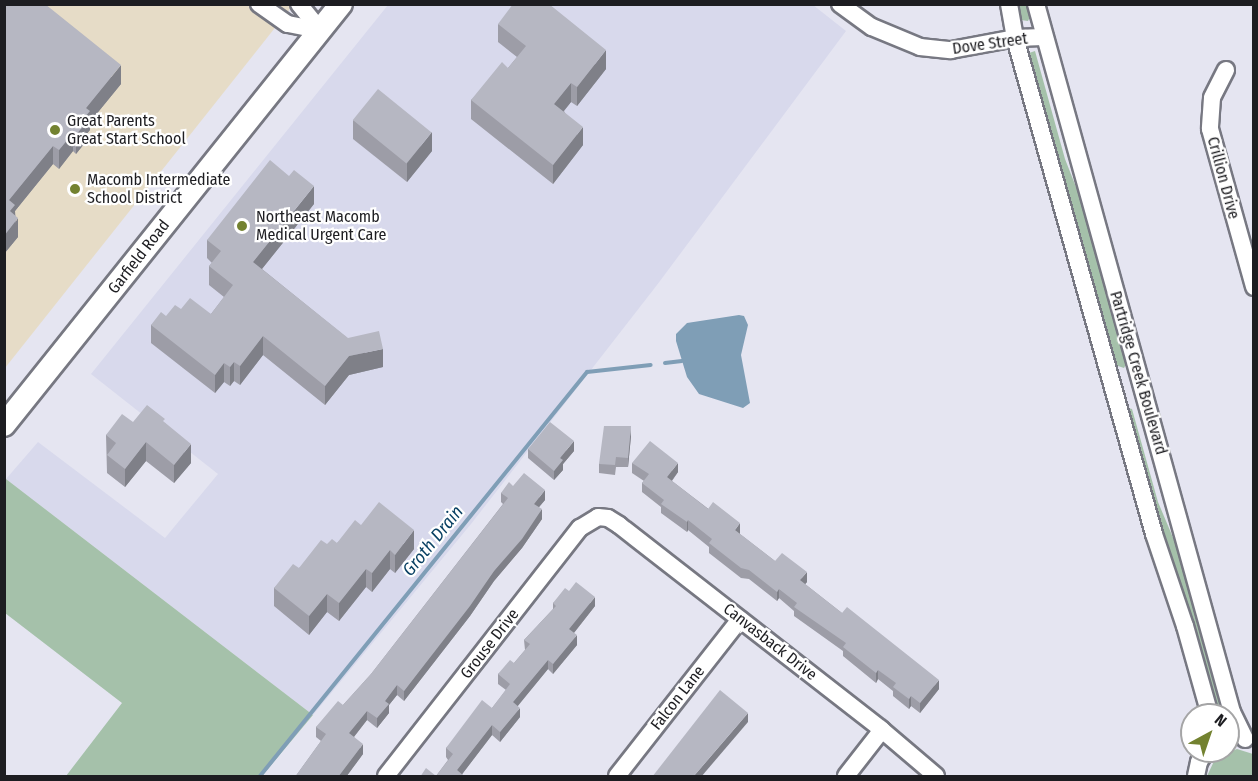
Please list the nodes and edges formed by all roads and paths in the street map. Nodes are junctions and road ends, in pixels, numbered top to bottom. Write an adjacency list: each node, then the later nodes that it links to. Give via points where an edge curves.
1 (259, 4): 7 (street, via 288,24)
2 (299, 4): 7 (street)
3 (341, 4): 7 (main road, Garfield Road)
4 (840, 4): 9 (street, Dove Street, via 872,27 920,47 951,50)
5 (1009, 4): 9 (street, Partridge Creek Boulevard)
6 (1036, 4): 8 (street, Partridge Creek Boulevard)
7 (320, 30): 12 (main road, Garfield Road)
8 (1044, 37): 9 (street, Dove Street); 17 (street, Partridge Creek Boulevard, via 1232,712)
9 (1015, 38): 15 (street, Partridge Creek Boulevard, via 1154,534)
10 (1226, 70): 11 (street, Crillion Drive, via 1212,98 1210,129)
11 (1254, 287)
12 (4, 425)
13 (598, 517): 14 (street, Canvasback Drive, via 619,525); 18 (street, Grouse Drive, via 580,528)
14 (740, 619): 16 (street, Canvasback Drive); 19 (street, Falcon Lane)
15 (1207, 703)
16 (882, 730): 20 (street); 21 (street, Canvasback Drive)
17 (1249, 740)
18 (386, 777)
19 (617, 777)
20 (846, 777)
21 (936, 777)

